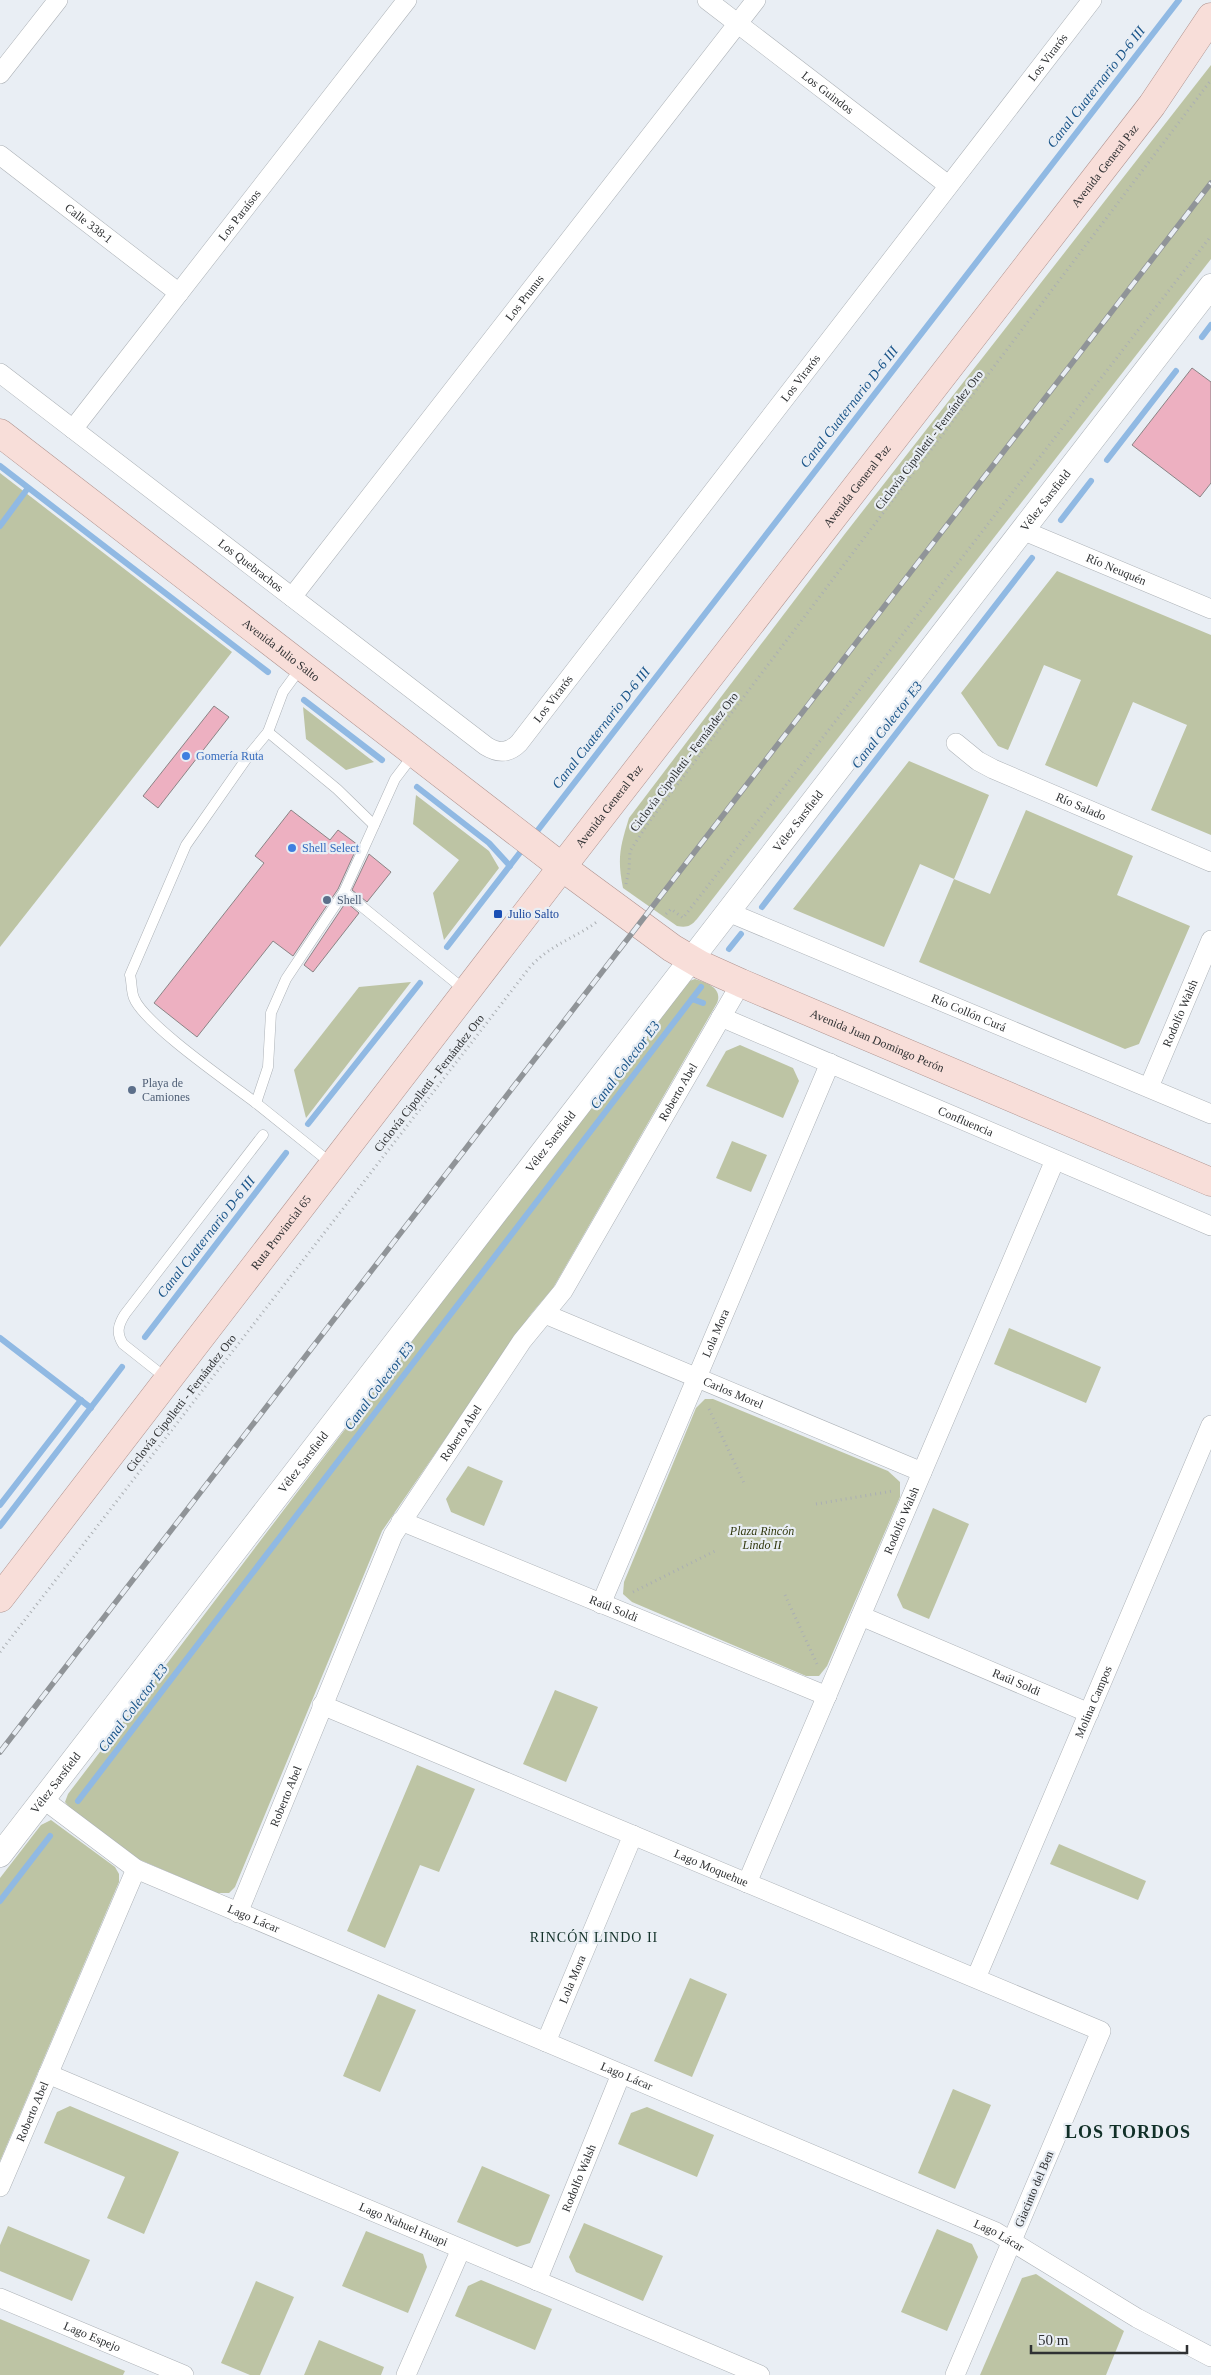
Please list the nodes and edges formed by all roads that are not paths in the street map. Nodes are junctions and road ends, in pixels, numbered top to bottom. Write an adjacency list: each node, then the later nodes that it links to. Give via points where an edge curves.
1 (58, 0): 9 (street)
2 (407, 0): 14 (street, Los Paraísos)
3 (707, 0): 7 (street, Los Guindos)
4 (756, 0): 7 (street, Los Prunus)
5 (1092, 0): 12 (street, Los Virarós)
6 (1211, 17): 10 (main road, Avenida General Paz)
7 (738, 24): 12 (street, Los Guindos); 19 (street, Los Prunus)
8 (1211, 42): 10 (main road, Avenida General Paz)
9 (0, 74)
10 (1152, 105): 28 (main road, Avenida General Paz)
11 (0, 155): 14 (street, Calle 338-1)
12 (948, 185): 24 (street, Los Virarós, via 519,742)
13 (1211, 286): 18 (street, Vélez Sarsfield)
14 (179, 293): 16 (street, Los Paraísos)
15 (0, 373): 16 (street, Los Quebrachos)
16 (74, 429): 19 (street, Los Quebrachos)
17 (0, 433): 21 (main road, Avenida Julio Salto)
18 (1022, 530): 20 (street, Río Neuquén); 30 (street, Vélez Sarsfield)
19 (292, 597): 24 (street, Los Quebrachos, via 486,746)
20 (1211, 609)
21 (302, 666): 22 (lane, via 283,692); 25 (main road, Avenida Julio Salto)
22 (268, 732): 26 (lane); 38 (lane, via 186,845 130,975 134,998 144,1013)
23 (956, 743): 27 (street, Río Salado, via 994,770)
24 (504, 752)
25 (414, 753): 26 (lane, via 395,779); 28 (main road, Avenida Julio Salto)
26 (374, 825): 29 (lane)
27 (1211, 862)
28 (562, 867): 32 (main road, Avenida Juan Domingo Perón); 34 (main road, Ruta Provincial 65)
29 (344, 892): 34 (lane); 38 (lane, via 286,979 272,1013 268,1067)
30 (728, 912): 32 (street, Vélez Sarsfield); 37 (street, Río Collón Curá)
31 (1211, 940): 37 (street, Rodolfo Walsh)
32 (691, 960): 33 (main road, Avenida Juan Domingo Perón); 57 (street, Vélez Sarsfield)
33 (741, 983): 35 (street, Roberto Abel); 43 (main road, Avenida Juan Domingo Perón)
34 (466, 991): 42 (main road, Ruta Provincial 65)
35 (721, 1017): 36 (street, Confluencia); 45 (street, Roberto Abel, via 566,1286)
36 (830, 1063): 41 (street, Confluencia); 46 (street, Lola Mora)
37 (1149, 1087): 39 (street, Río Collón Curá)
38 (256, 1104): 42 (lane)
39 (1211, 1114)
40 (263, 1135): 47 (lane, via 119,1326 119,1338 123,1344)
41 (1055, 1160): 44 (street, Confluencia); 49 (street, Rodolfo Walsh)
42 (333, 1165): 47 (main road, Ruta Provincial 65)
43 (1211, 1182)
44 (1211, 1226)
45 (545, 1314): 46 (street, Carlos Morel); 50 (street, Roberto Abel, via 522,1342)
46 (697, 1378): 49 (street, Carlos Morel); 52 (street, Lola Mora)
47 (168, 1380): 51 (main road, Ruta Provincial 65)
48 (1211, 1425): 56 (street, Molina Campos)
49 (922, 1472): 53 (street, Rodolfo Walsh)
50 (401, 1521): 52 (street, Raúl Soldi); 55 (street, Roberto Abel, via 386,1549)
51 (0, 1598)
52 (601, 1604): 54 (street, Raúl Soldi)
53 (861, 1616): 54 (street, Rodolfo Walsh); 56 (street, Raúl Soldi)
54 (827, 1696): 61 (street, Rodolfo Walsh)
55 (322, 1705): 58 (street, Lago Moquehue); 62 (street, Roberto Abel)
56 (1089, 1713): 63 (street, Molina Campos)
57 (43, 1800): 59 (street, Vélez Sarsfield); 60 (street, Lago Lácar)
58 (633, 1835): 61 (street, Lago Moquehue); 65 (street, Lola Mora)
59 (0, 1855)
60 (136, 1870): 62 (street, Lago Lácar); 66 (street, Roberto Abel)
61 (747, 1883): 63 (street, Lago Moquehue)
62 (238, 1913): 65 (street, Lago Lácar)
63 (976, 1978): 64 (street, Lago Moquehue)
64 (1101, 2031): 69 (street, Giacinto del Ben)
65 (546, 2042): 67 (street, Lago Lácar)
66 (48, 2074): 68 (street, Roberto Abel); 70 (street, Lago Nahuel Huapi)
67 (621, 2074): 69 (street, Lago Lácar); 71 (street, Rodolfo Walsh)
68 (0, 2187)
69 (1012, 2240): 73 (street, Lago Lácar, via 1137,2318); 77 (street, Giacinto del Ben)
70 (461, 2249): 71 (street, Lago Nahuel Huapi); 75 (street)
71 (537, 2281): 76 (street, Lago Nahuel Huapi)
72 (0, 2298): 74 (street, Lago Espejo)
73 (1211, 2357)
74 (184, 2375)
75 (406, 2375)
76 (760, 2375)
77 (955, 2375)

